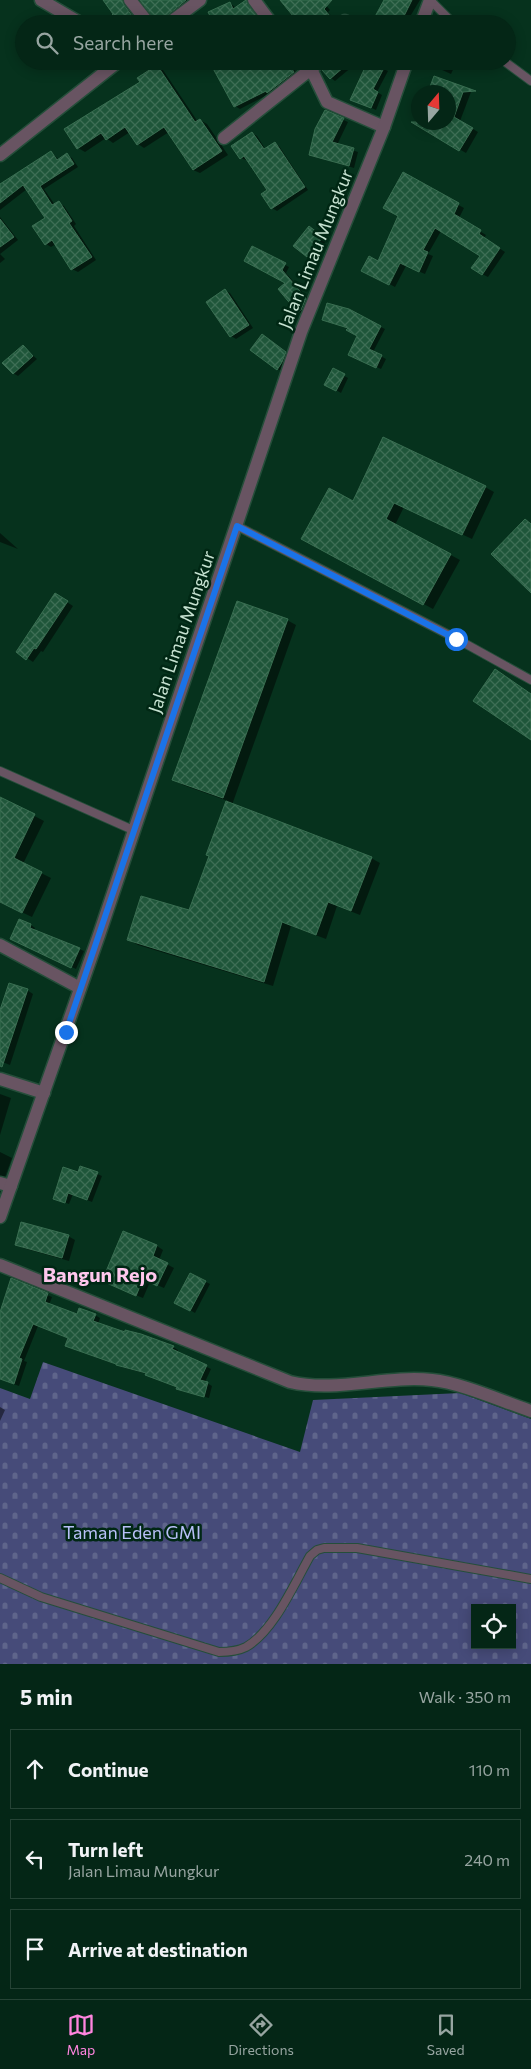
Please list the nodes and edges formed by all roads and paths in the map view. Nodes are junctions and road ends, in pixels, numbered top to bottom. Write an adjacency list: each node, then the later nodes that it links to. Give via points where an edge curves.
1 (41, 0): 6 (street)
2 (130, 0): 7 (street)
3 (200, 0): 8 (street)
4 (254, 0): 9 (street)
5 (430, 0): 10 (street); 11 (lane)
6 (67, 15)
7 (142, 15)
8 (180, 15)
9 (265, 15)
10 (424, 15)
11 (445, 15)
12 (516, 69): 17 (lane)
13 (108, 70): 20 (street)
14 (305, 70): 19 (street)
15 (314, 70): 18 (street, via 327,102)
16 (400, 70): 18 (street, Jalan Limau Mungkur)
17 (531, 80)
18 (384, 127): 21 (street, Jalan Limau Mungkur, via 301,332)
19 (224, 138)
20 (0, 155)
21 (237, 526): 22 (lane); 24 (street, Jalan Limau Mungkur)
22 (531, 680)
23 (0, 771): 24 (lane)
24 (133, 830): 26 (street, Jalan Limau Mungkur)
25 (0, 945): 26 (street)
26 (80, 988): 28 (street, Jalan Limau Mungkur)
27 (0, 1079): 28 (street)
28 (44, 1093): 29 (street, Jalan Limau Mungkur)
29 (5, 1184): 30 (street, Jalan Limau Mungkur)
30 (0, 1217)
31 (0, 1265): 32 (street, via 290,1382 315,1386 433,1380)
32 (531, 1411)
33 (0, 1578): 34 (lane, via 41,1597 219,1652 246,1647 266,1630 310,1556 324,1548 357,1548)
34 (531, 1579)

